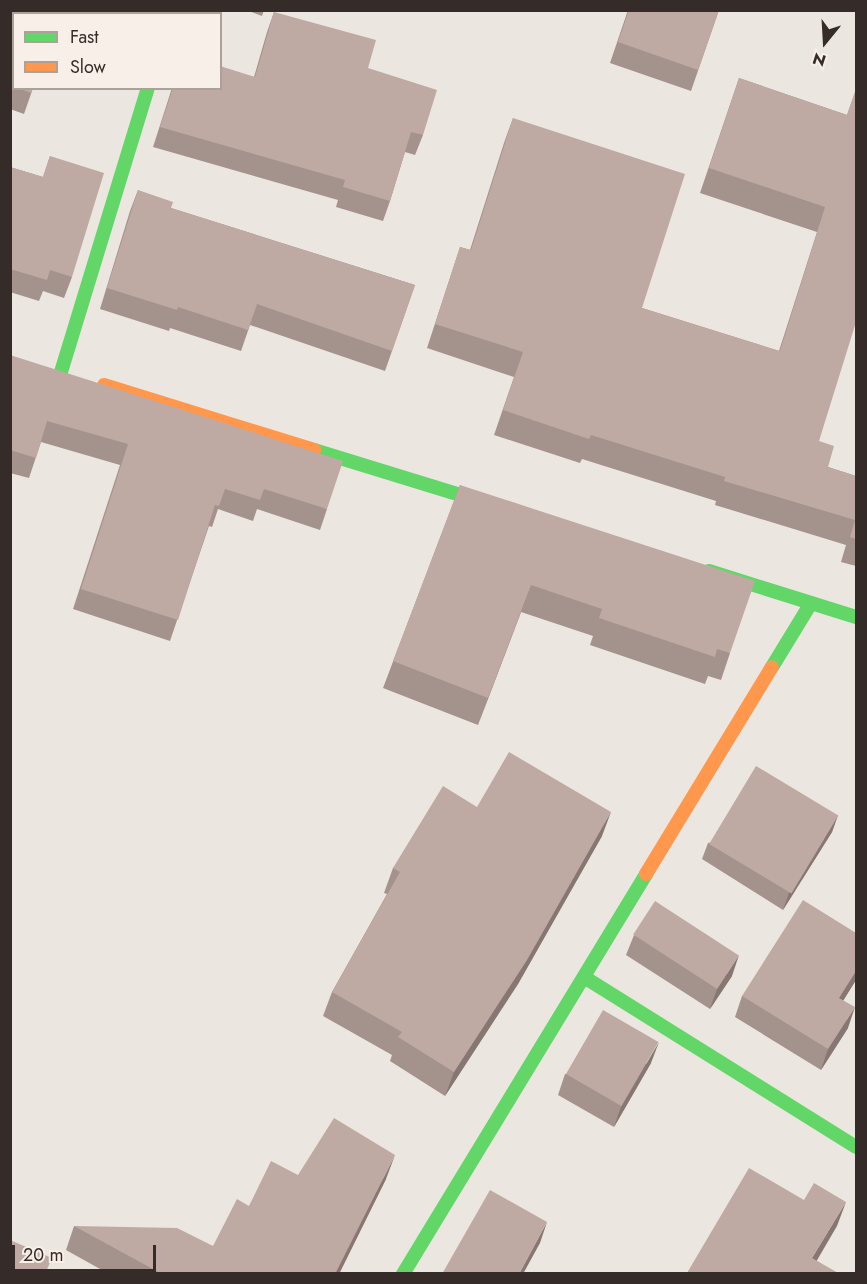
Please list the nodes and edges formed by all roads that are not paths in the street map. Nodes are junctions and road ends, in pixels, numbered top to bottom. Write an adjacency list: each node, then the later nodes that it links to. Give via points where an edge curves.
1 (147, 90): 2 (street, via 67,374)
2 (516, 512)
3 (698, 568): 4 (street)
4 (812, 603): 5 (street); 6 (street)
5 (856, 617)
6 (584, 977): 7 (street); 8 (street)
7 (856, 1147)
8 (403, 1274)

